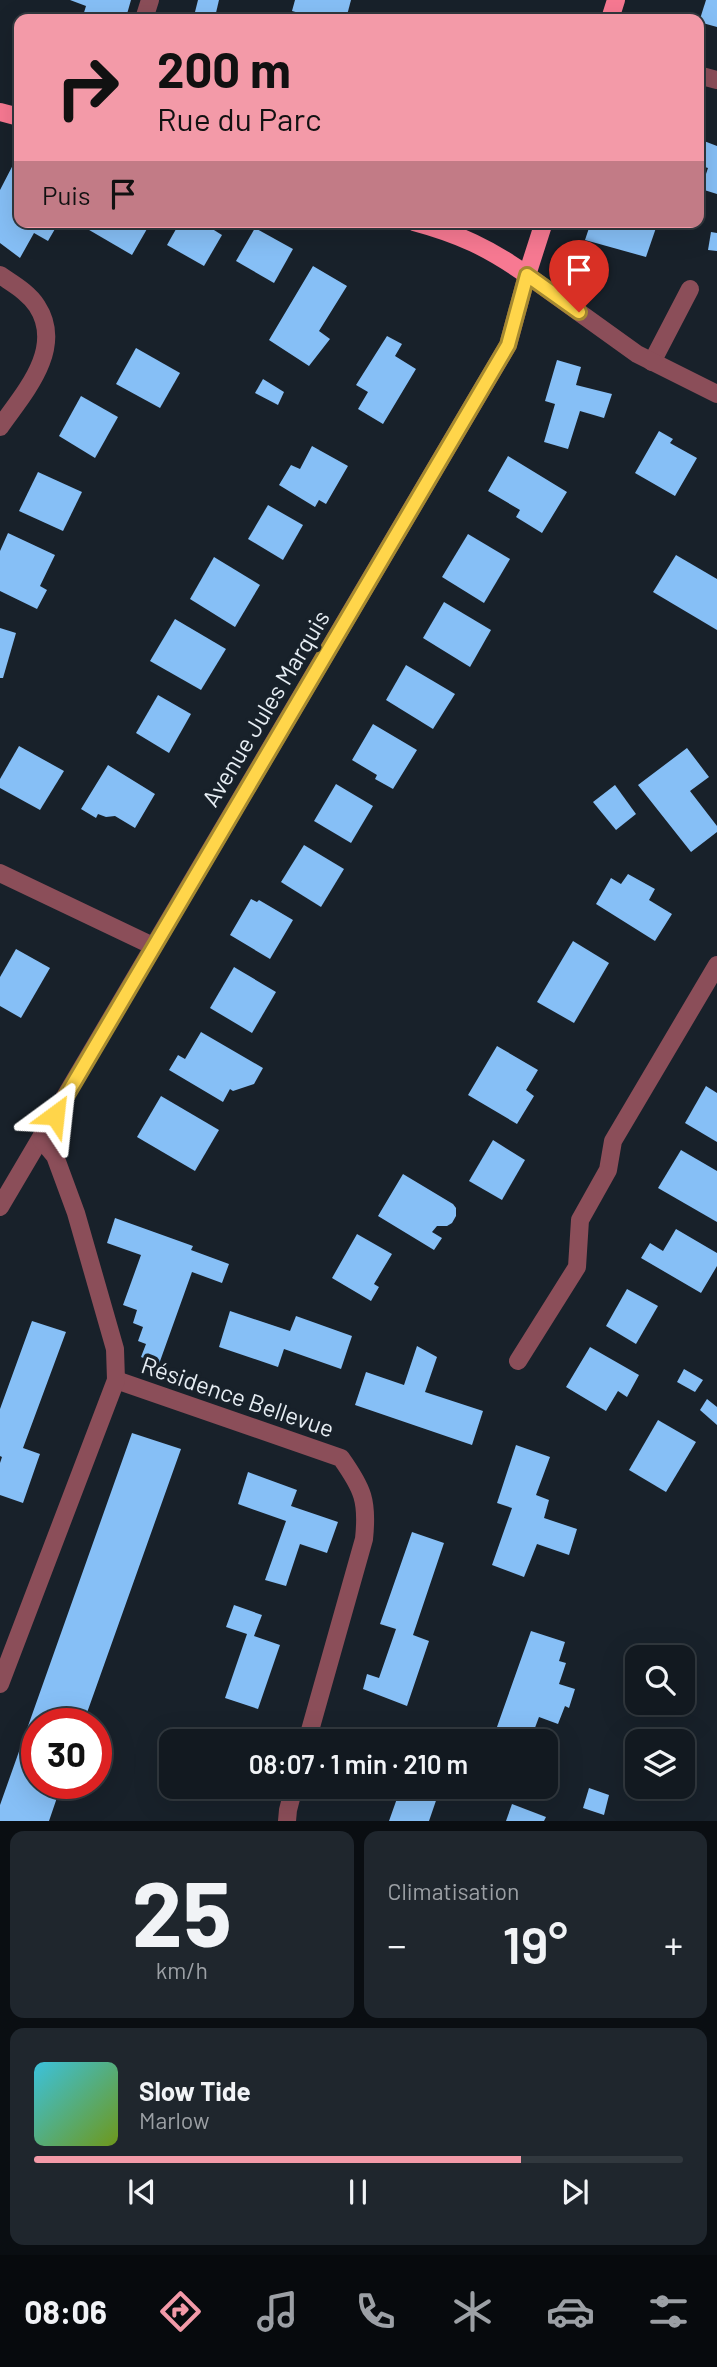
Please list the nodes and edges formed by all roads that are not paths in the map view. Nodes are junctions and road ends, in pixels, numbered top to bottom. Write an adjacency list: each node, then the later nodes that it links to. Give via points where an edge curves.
1 (436, 228): 4 (main road, via 483,246)
2 (542, 228): 4 (main road, Avenue Jules Marquis)
3 (0, 275): 8 (street, via 37,306 47,340 32,382)
4 (527, 275): 6 (street); 10 (street, Avenue Jules Marquis, via 508,345)
5 (690, 289): 6 (street)
6 (652, 362): 7 (street)
7 (717, 394)
8 (0, 428)
9 (0, 873): 10 (street)
10 (153, 946): 12 (street, Avenue Jules Marquis)
11 (717, 965): 14 (street, via 613,1141 608,1170 580,1220 577,1267)
12 (41, 1139): 13 (street, Avenue Jules Marquis); 15 (street, Résidence Bellevue, via 55,1156 76,1213 115,1349)
13 (0, 1207)
14 (518, 1362)
15 (116, 1380): 16 (street, Résidence Bellevue); 17 (street, Résidence Bellevue, via 341,1458 359,1483 367,1512 364,1539)
16 (0, 1684)
17 (310, 1729)
18 (291, 1799): 19 (street)
19 (287, 1821)

